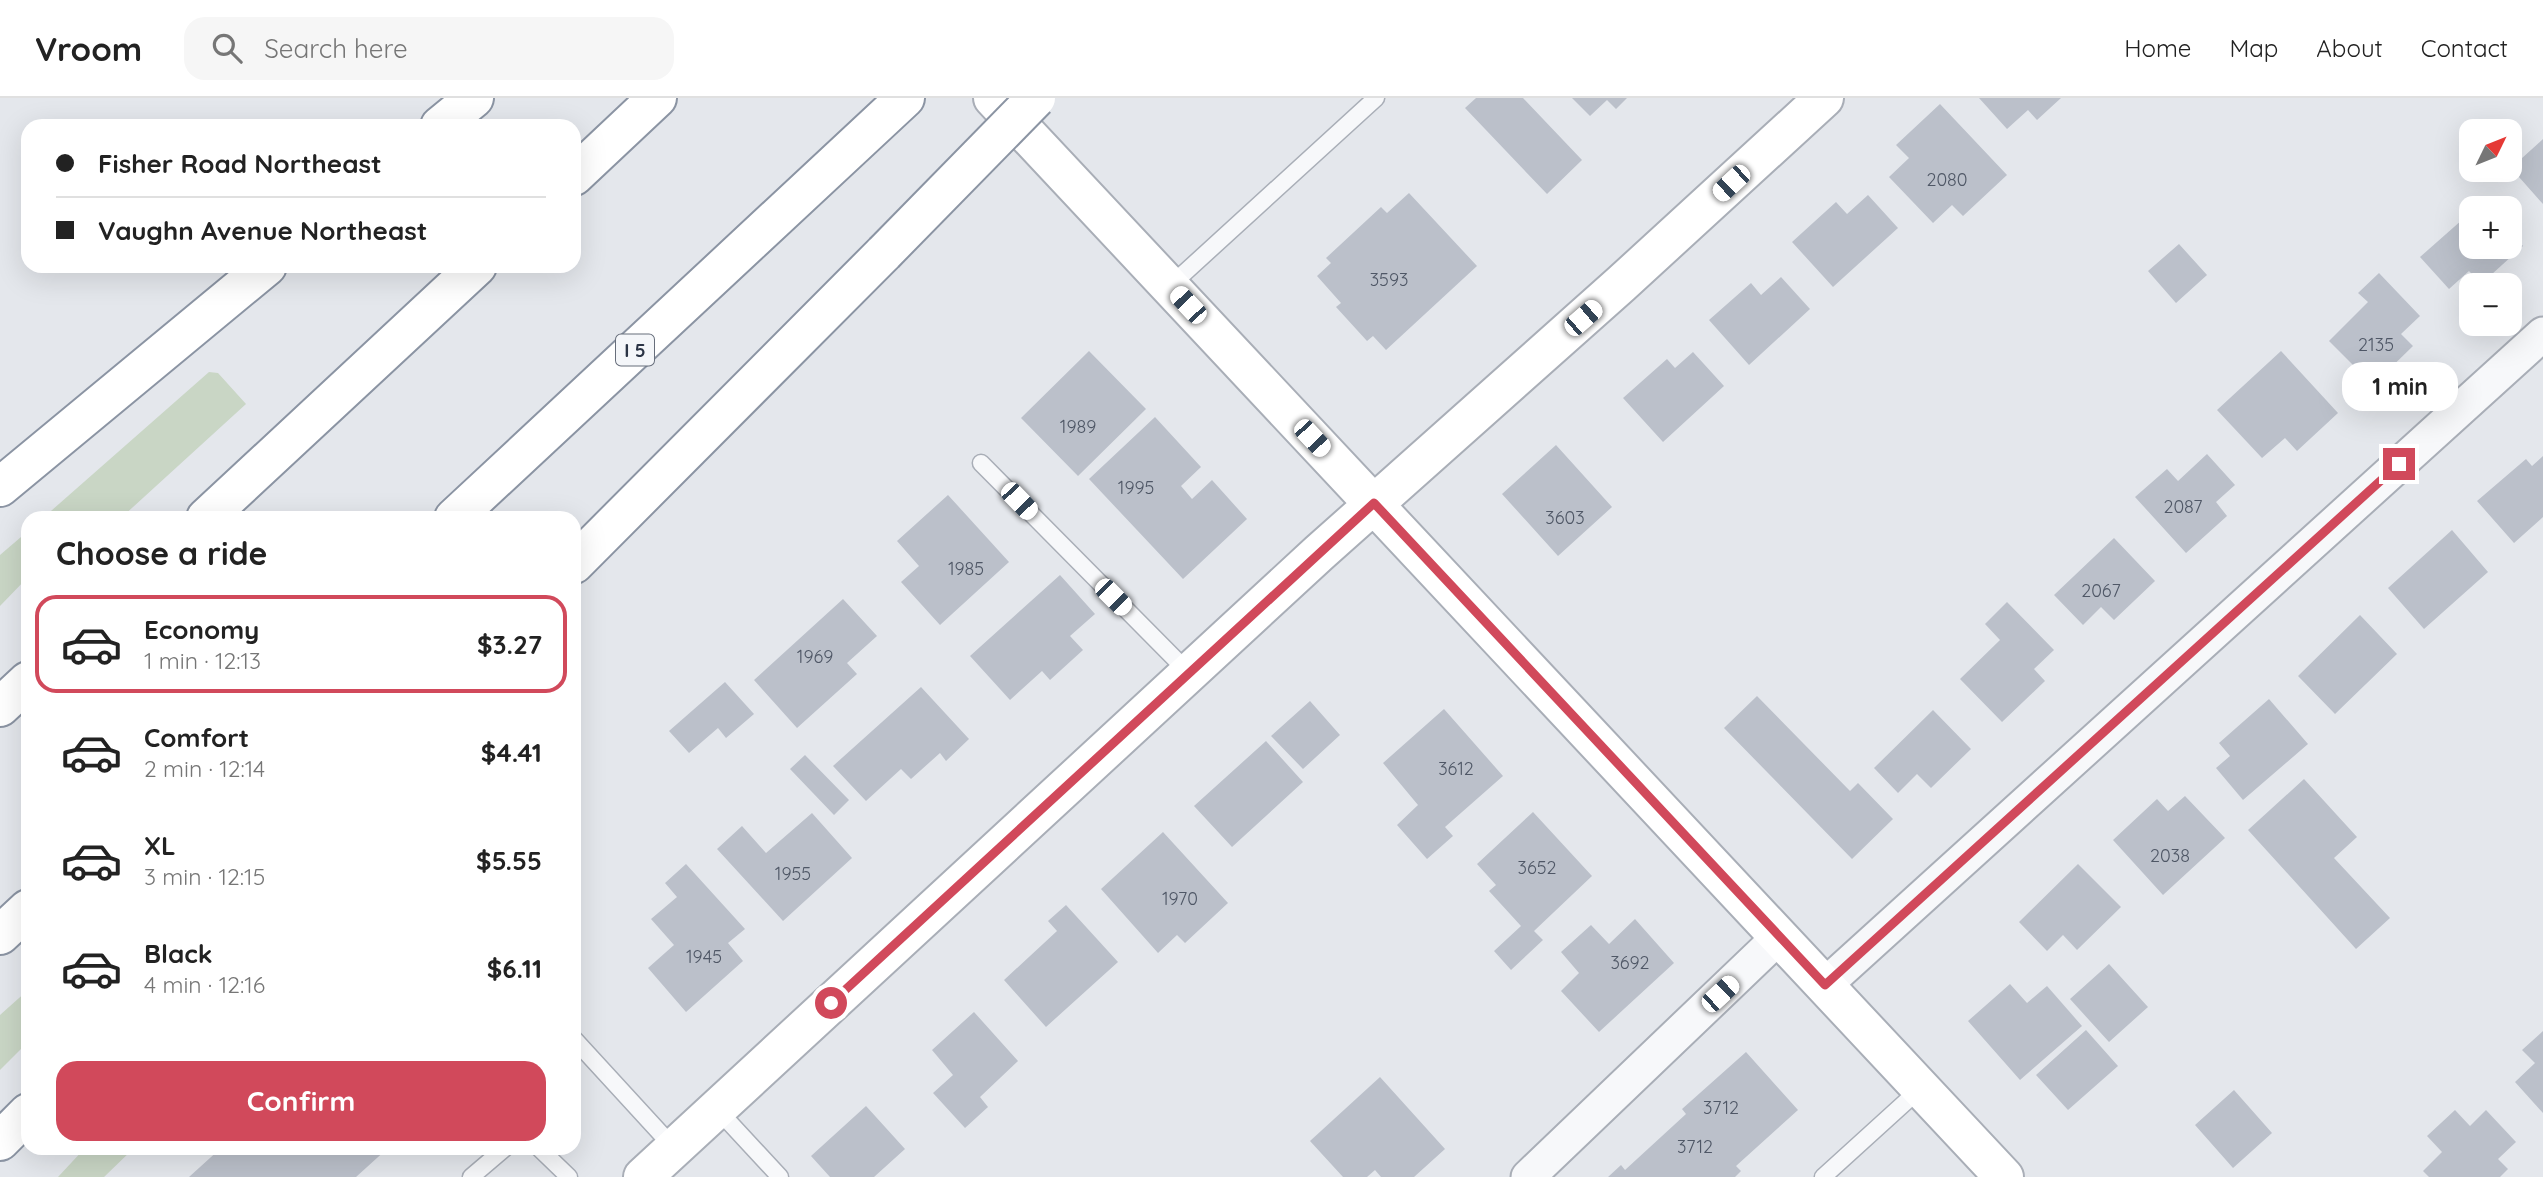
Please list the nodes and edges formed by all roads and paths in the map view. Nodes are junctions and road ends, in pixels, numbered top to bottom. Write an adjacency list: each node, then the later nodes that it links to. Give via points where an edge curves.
1 (474, 98): 8 (main road)
2 (657, 98): 9 (main road)
3 (905, 98): 18 (main road, I 5)
4 (993, 98): 12 (main road)
5 (1036, 98): 19 (main road, bridge)
6 (1376, 98): 12 (lane)
7 (1824, 98): 16 (main road)
8 (448, 119)
9 (581, 169)
10 (259, 273): 15 (main road)
11 (469, 273): 17 (main road)
12 (1170, 286): 16 (main road)
13 (2543, 334): 26 (street)
14 (981, 463): 20 (lane)
15 (0, 486)
16 (1374, 503): 20 (main road); 25 (main road)
17 (214, 511)
18 (462, 511)
19 (581, 557)
20 (1189, 673): 29 (main road)
21 (21, 688): 22 (main road)
22 (0, 707)
23 (21, 916): 24 (main road)
24 (0, 935)
25 (1780, 936): 26 (main road); 39 (street)
26 (1825, 985): 28 (main road)
27 (581, 1047): 32 (lane)
28 (1921, 1088): 40 (lane); 41 (main road)
29 (717, 1108): 32 (main road); 38 (lane)
30 (21, 1120): 31 (main road)
31 (0, 1141)
32 (674, 1148): 37 (main road)
33 (497, 1155): 35 (lane)
34 (546, 1155): 36 (lane)
35 (471, 1177)
36 (569, 1177)
37 (643, 1177)
38 (780, 1177)
39 (1528, 1177)
40 (1823, 1177)
41 (2004, 1177)

